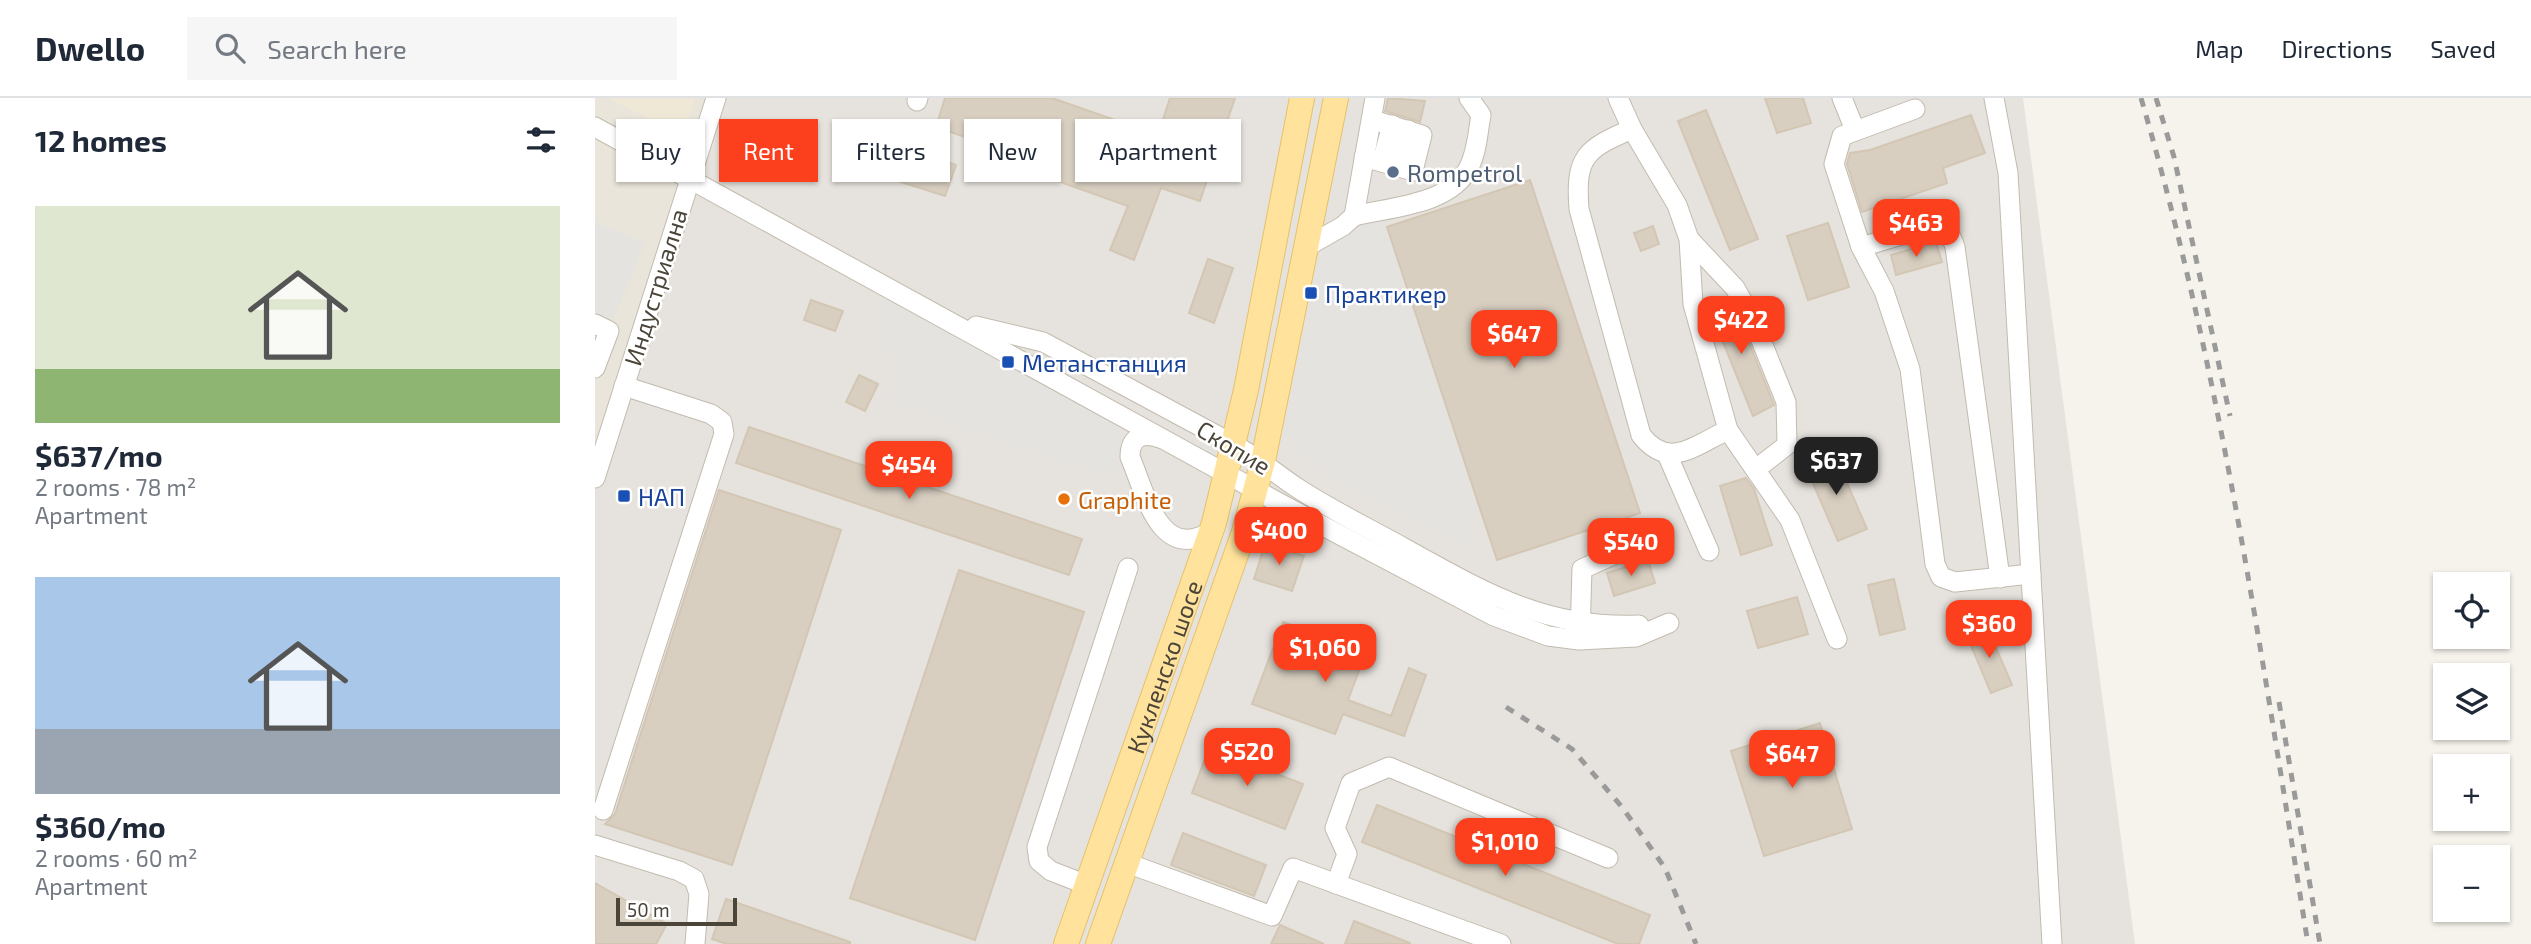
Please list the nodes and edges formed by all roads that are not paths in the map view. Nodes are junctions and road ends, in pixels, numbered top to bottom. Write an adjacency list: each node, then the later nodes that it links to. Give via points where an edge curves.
1 (716, 98): 14 (street, Индустриална)
2 (1302, 98): 29 (main road, Кукленско шосе)
3 (1336, 98): 21 (main road, Кукленско шосе)
4 (1375, 98): 10 (street)
5 (1468, 98): 19 (street, via 1481,115 1477,140 1469,169 1446,193)
6 (1618, 98): 12 (street)
7 (1842, 98): 13 (street)
8 (1994, 98): 40 (street, via 2008,173)
9 (1915, 109): 13 (street)
10 (1391, 125): 16 (street); 16 (street)
11 (595, 127): 15 (street, Скопие)
12 (1632, 129): 20 (street, via 1677,205); 30 (street, via 1597,144 1583,158 1577,180 1579,209 1641,435 1651,448)
13 (1855, 130): 22 (street, via 1842,136 1834,164)
14 (705, 131)
15 (616, 139)
16 (1382, 162): 19 (street)
17 (688, 182): 26 (street, Индустриална)
18 (695, 182): 23 (street, Скопие)
19 (1354, 216): 21 (street)
20 (1689, 239): 27 (street, via 1693,304); 32 (street, via 1743,300 1786,402 1787,445)
21 (1308, 246): 31 (main road, Кукленско шосе)
22 (1861, 247): 41 (street, via 1884,291 1910,369 1934,564 1941,577 1955,582); 41 (street, via 1935,225 1951,235)
23 (952, 320): 28 (street, Скопие); 29 (street, Скопие, via 1043,342)
24 (595, 324): 25 (street, via 609,331)
25 (595, 368)
26 (624, 386): 34 (street, Индустриална); 46 (street, via 711,414 722,422 724,434)
27 (1728, 430): 30 (street); 32 (street)
28 (1174, 442): 33 (street, Скопие); 36 (street, via 1147,434 1130,446 1130,457 1161,528 1179,541 1196,540)
29 (1233, 444): 31 (street, Скопие); 33 (main road, Кукленско шосе)
30 (1667, 454): 38 (street)
31 (1263, 461): 35 (main road, Кукленско шосе); 42 (street, Скопие)
32 (1756, 469): 45 (street, via 1790,520)
33 (1227, 472): 35 (street, Скопие); 36 (main road, Кукленско шосе)
34 (595, 478)
35 (1256, 488): 42 (street, Скопие); 49 (main road, Кукленско шосе, via 1237,554)
36 (1212, 531): 51 (main road, Кукленско шосе)
37 (1631, 547): 44 (street, via 1582,569)
38 (1709, 551)
39 (1128, 568): 51 (street, via 1037,847 1039,861 1051,871)
40 (2031, 573): 41 (street); 56 (street)
41 (2000, 578)
42 (1439, 579): 44 (street, Скопие)
43 (1669, 623): 44 (street, Скопие)
44 (1580, 632)
45 (1837, 639)
46 (603, 810)
47 (595, 845): 52 (street, via 694,879 699,894)
48 (1608, 858): 50 (street, via 1389,767 1351,782 1335,828 1347,854)
49 (1127, 863): 50 (street, via 1272,915 1293,868); 54 (main road, Кукленско шосе)
50 (1336, 884): 55 (street)
51 (1087, 885): 53 (main road, Кукленско шосе)
52 (695, 944)
53 (1066, 944)
54 (1098, 944)
55 (1501, 944)
56 (2052, 944)

